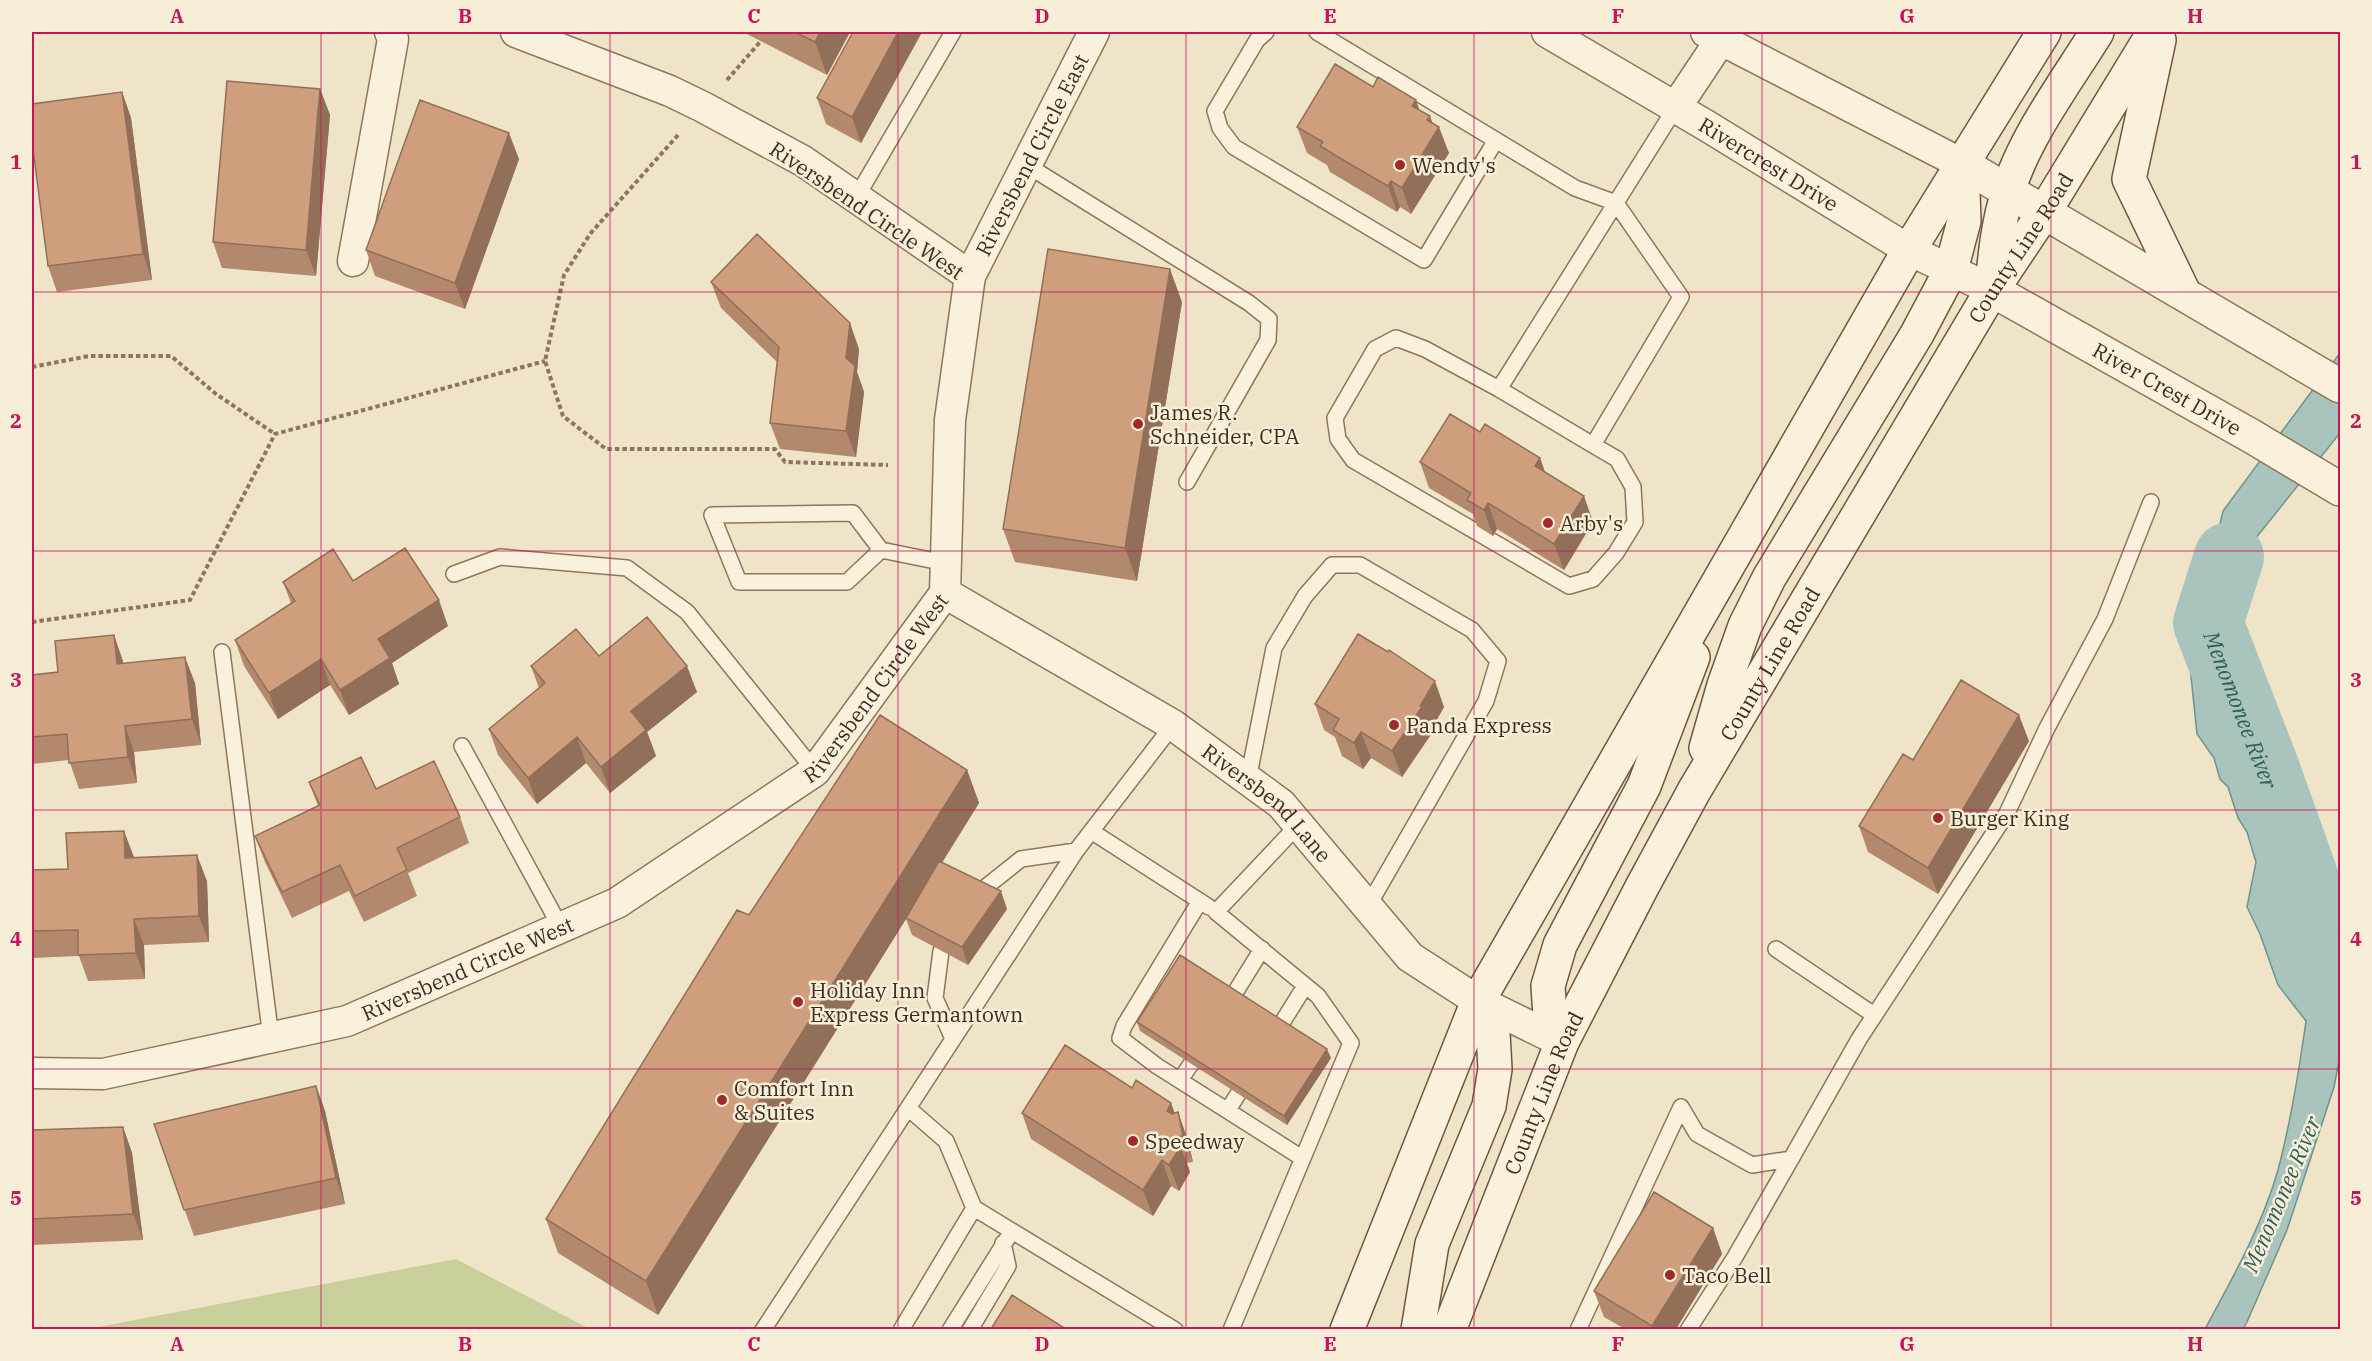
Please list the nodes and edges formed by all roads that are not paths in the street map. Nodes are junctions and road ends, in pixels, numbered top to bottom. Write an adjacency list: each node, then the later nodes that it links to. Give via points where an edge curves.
1 (390, 32): 22 (street, via 393,39)
2 (516, 32): 18 (street, Riversbend Circle West, via 703,107 803,161)
3 (953, 32): 18 (lane)
4 (1094, 32): 15 (street, Riversbend Circle East)
5 (1266, 32): 14 (lane, via 1257,40 1215,111 1220,128 1234,147 1424,260)
6 (1317, 32): 14 (lane)
7 (1547, 32): 13 (street, Rivercrest Drive)
8 (2044, 32): 16 (main road)
9 (2097, 32): 17 (main road, via 2034,133)
10 (2154, 32): 20 (main road, County Line Road)
11 (2161, 32): 26 (main road, via 2129,179)
12 (1718, 34): 13 (street); 16 (street)
13 (1676, 107): 19 (lane); 21 (street, Rivercrest Drive)
14 (1496, 140): 19 (lane, via 1575,188)
15 (1025, 164): 24 (street, Riversbend Circle East); 30 (lane, via 1269,319 1268,340)
16 (1962, 164): 17 (main road); 21 (main road); 23 (main road, via 1964,221)
17 (2008, 190): 20 (main road); 25 (main road, via 1996,236)
18 (856, 198): 24 (street, Riversbend Circle West)
19 (1616, 203): 28 (lane); 29 (lane, via 1681,297)
20 (2045, 211): 25 (main road, County Line Road); 26 (main road)
21 (1909, 250): 23 (street, Rivercrest Drive); 34 (main road)
22 (353, 261)
23 (1952, 270): 25 (street, Rivercrest Drive); 43 (main road, via 1769,578 1745,626)
24 (970, 276): 35 (street, Riversbend Circle West, via 950,420)
25 (1992, 290): 31 (main road, River Crest Drive); 43 (main road, County Line Road)
26 (2184, 293): 27 (main road)
27 (2340, 386)
28 (1498, 389): 29 (lane); 29 (lane, via 1396,338 1375,349 1340,408 1335,418 1338,439 1353,460 1569,586 1593,579 1616,553 1635,522 1633,487 1617,459)
29 (1593, 445)
30 (1187, 482)
31 (2336, 486)
32 (2151, 502): 58 (lane, via 2105,619 2007,813)
33 (881, 550): 33 (lane, via 847,582 739,582 712,515 853,513); 35 (lane)
34 (1732, 558): 57 (main road); 62 (main road, via 1644,786 1560,945 1548,986 1550,1016)
35 (945, 563): 37 (street, Riversbend Circle West)
36 (454, 574): 41 (lane, via 501,557 627,568 687,612)
37 (945, 593): 39 (street, Riversbend Lane); 41 (street, Riversbend Circle West)
38 (222, 652): 60 (lane)
39 (1173, 725): 42 (street, Riversbend Lane); 45 (lane)
40 (462, 746): 51 (lane)
41 (815, 771): 51 (street, Riversbend Circle West, via 616,903)
42 (1248, 780): 44 (street, Riversbend Lane, via 1281,804); 49 (lane, via 1274,648 1305,596 1332,565 1360,565 1472,630 1498,661 1486,701)
43 (1694, 791): 62 (main road, County Line Road)
44 (1298, 825): 49 (street, Riversbend Lane); 50 (lane)
45 (1091, 831): 46 (lane); 48 (lane)
46 (1076, 850): 47 (lane, via 1021,859); 61 (lane)
47 (977, 894)
48 (1200, 901): 50 (lane); 65 (lane, via 1120,1038)
49 (1367, 908): 57 (street, Riversbend Lane, via 1410,957)
50 (1216, 912): 52 (lane)
51 (561, 928): 60 (street, Riversbend Circle West, via 347,1021)
52 (1262, 949): 55 (lane); 56 (lane)
53 (1776, 949): 58 (lane)
54 (941, 951): 61 (lane, via 935,998)
55 (1305, 986): 59 (lane); 69 (lane, via 1318,996 1351,1043)
56 (1233, 996)
57 (1478, 1001): 62 (street, Riversbend Lane); 73 (main road); 82 (main road, via 1493,1033 1495,1069 1489,1106 1432,1244)
58 (1874, 1015): 70 (lane)
59 (1280, 1026)
60 (271, 1038): 64 (street, Riversbend Circle West, via 103,1074)
61 (953, 1039): 67 (lane)
62 (1562, 1042): 83 (main road, County Line Road)
63 (1191, 1064): 65 (lane)
64 (32, 1073)
65 (1180, 1080): 68 (lane)
66 (1238, 1094): 68 (lane)
67 (908, 1108): 71 (lane, via 946,1142); 74 (lane)
68 (1228, 1110): 69 (lane)
69 (1302, 1158): 79 (lane)
70 (1791, 1160): 84 (lane, via 1752,1165 1697,1134 1681,1107); 85 (lane)
71 (974, 1208): 72 (lane); 75 (lane)
72 (1008, 1237): 76 (lane); 77 (lane, via 1008,1266); 78 (lane)
73 (1375, 1259): 80 (main road); 81 (main road)
74 (763, 1329)
75 (901, 1329)
76 (950, 1329)
77 (970, 1329)
78 (1175, 1329)
79 (1231, 1329)
80 (1347, 1329)
81 (1366, 1329)
82 (1418, 1329)
83 (1449, 1329)
84 (1578, 1329)
85 (1688, 1329)

